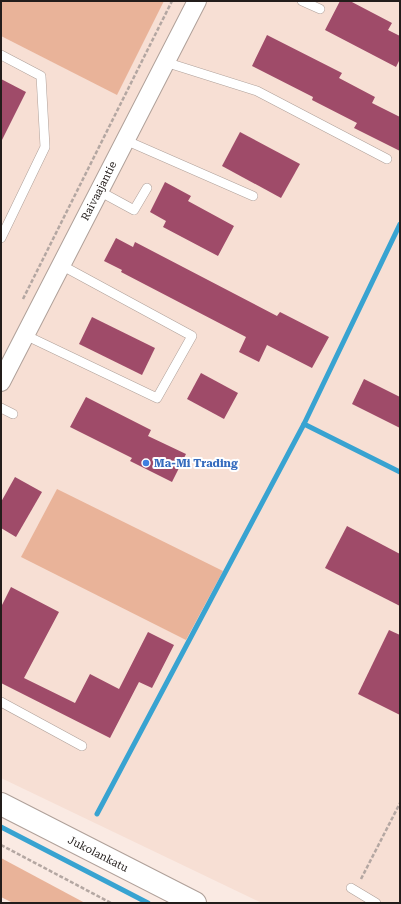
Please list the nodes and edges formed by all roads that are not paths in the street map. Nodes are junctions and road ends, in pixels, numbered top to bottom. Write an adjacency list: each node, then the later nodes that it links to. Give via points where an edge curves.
1 (197, 1): 5 (street, Raivaajantie)
2 (302, 1): 3 (lane)
3 (320, 9)
4 (1, 55): 11 (lane, via 41,76 45,147)
5 (165, 62): 6 (street, Raivaajantie); 7 (lane, via 258,91)
6 (125, 140): 9 (street, Raivaajantie); 10 (lane)
7 (387, 159)
8 (147, 188): 9 (lane, via 134,210)
9 (99, 191): 12 (street, Raivaajantie)
10 (253, 196)
11 (1, 238)
12 (61, 265): 13 (street, Raivaajantie); 13 (lane, via 192,336 157,398)
13 (25, 335): 14 (street, Raivaajantie)
14 (1, 382)
15 (1, 408): 16 (lane)
16 (13, 414)
17 (1, 702): 18 (lane)
18 (82, 746)
19 (1, 804): 21 (main road, Jukolankatu)
20 (353, 889): 22 (lane)
21 (195, 903)
22 (376, 903)

